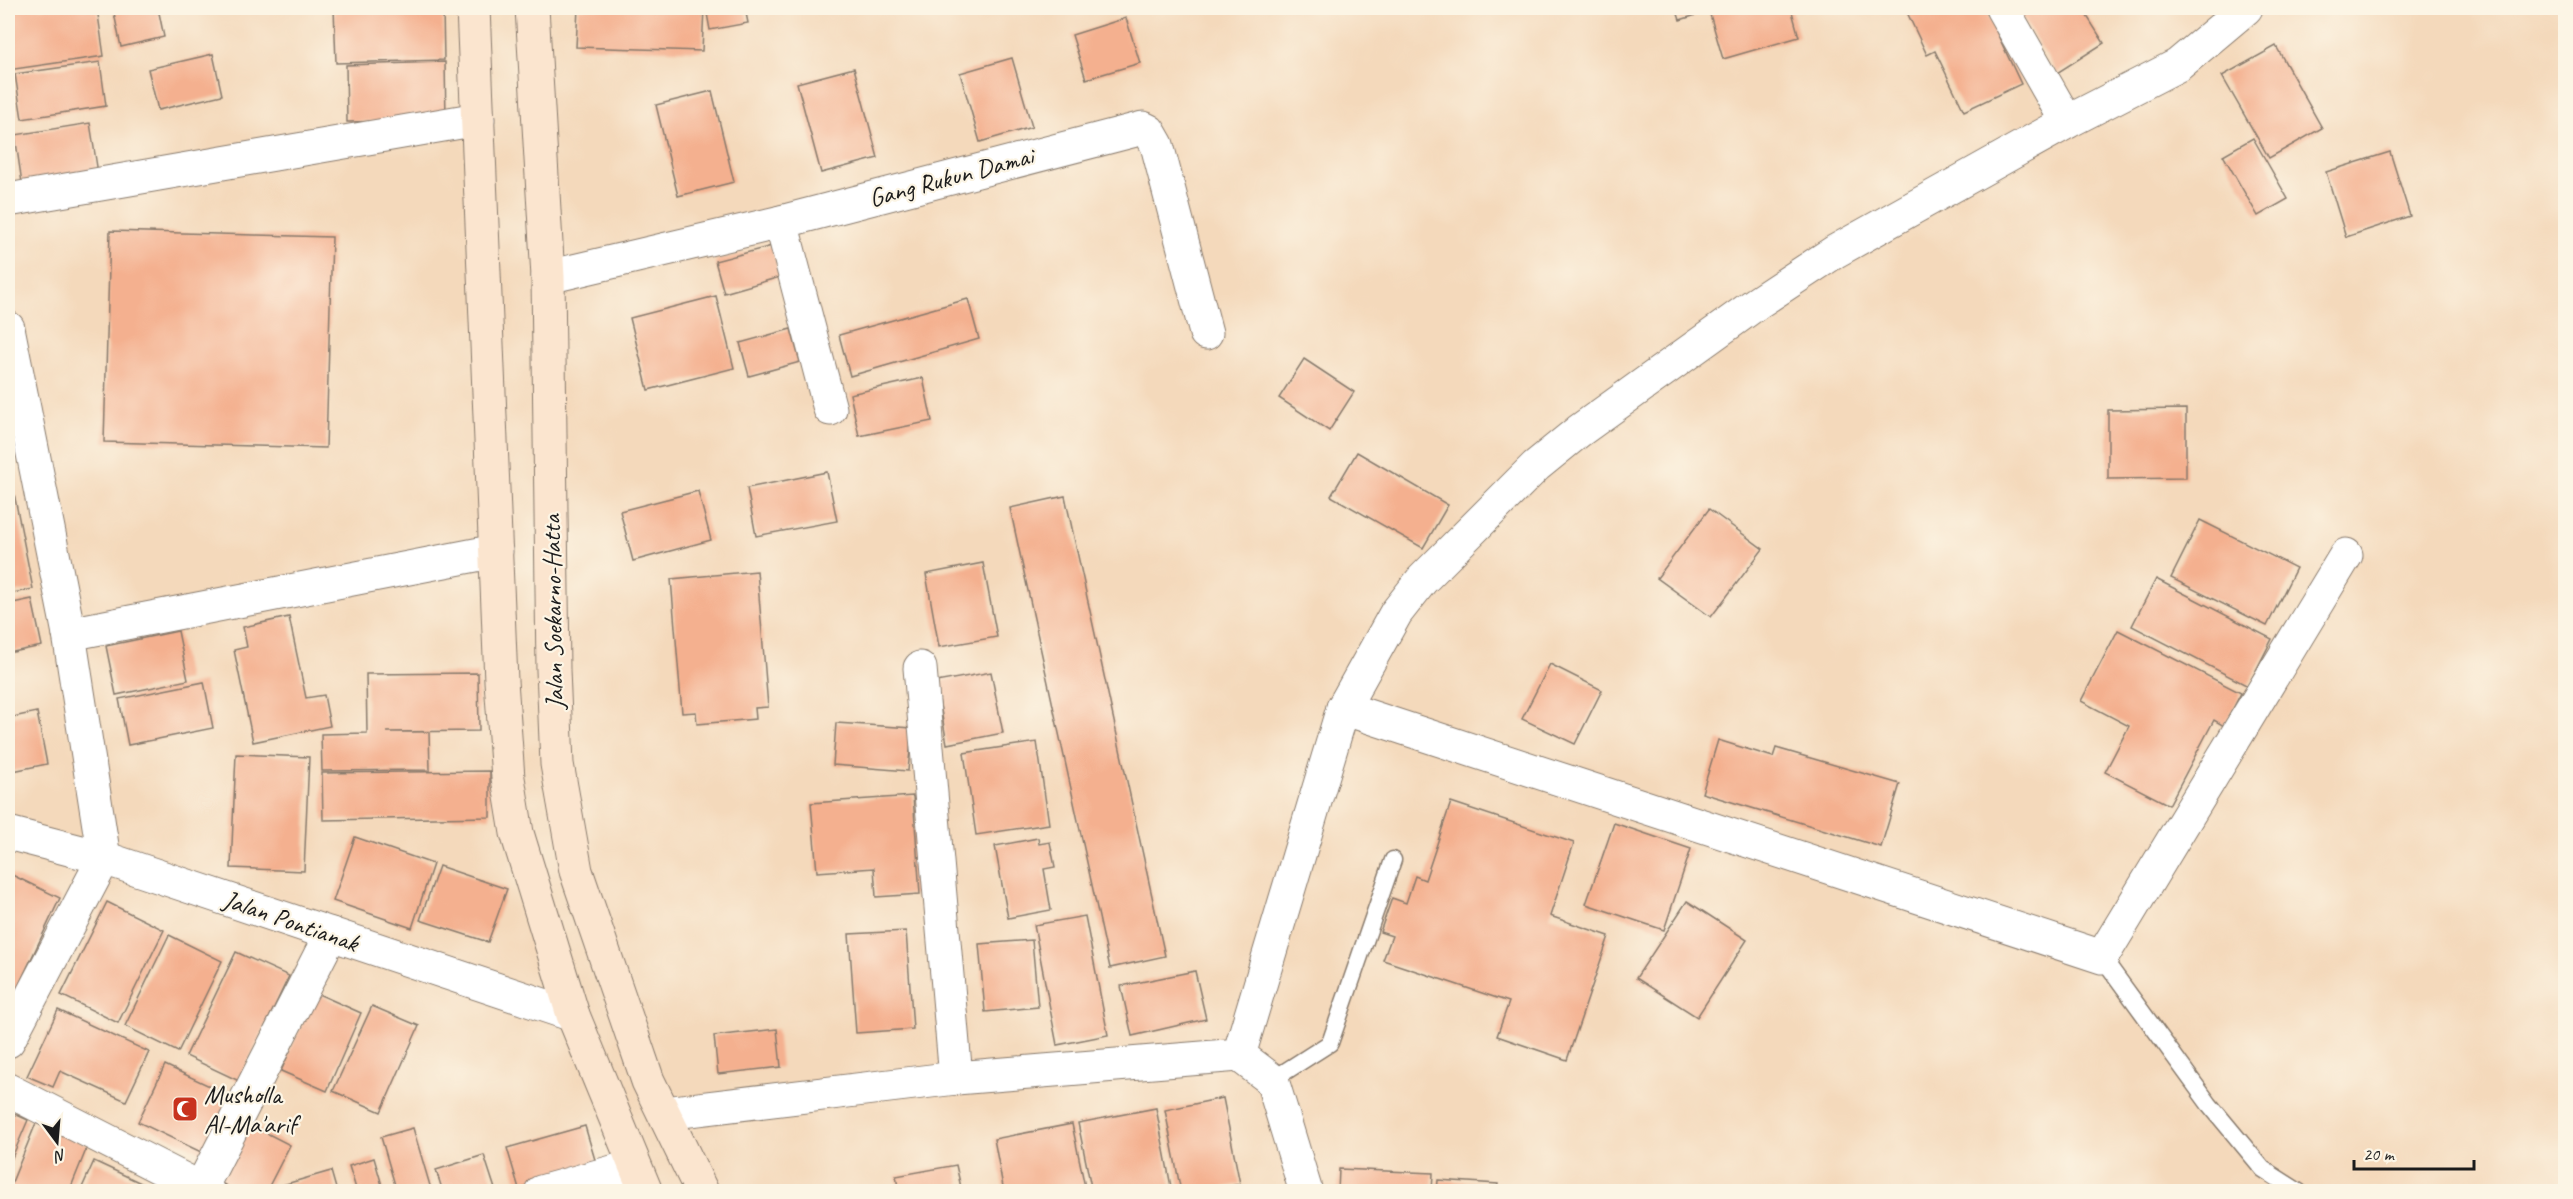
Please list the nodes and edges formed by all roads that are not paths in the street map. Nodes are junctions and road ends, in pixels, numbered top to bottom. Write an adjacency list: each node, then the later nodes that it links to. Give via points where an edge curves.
1 (473, 8): 5 (main road, Jalan Soekarno-Hatta)
2 (532, 8): 9 (main road, Jalan Soekarno-Hatta)
3 (2002, 8): 6 (street)
4 (2246, 8): 6 (street, via 2178,65)
5 (478, 119): 7 (street); 14 (main road, Jalan Soekarno-Hatta)
6 (2067, 122): 18 (street, via 1836,251 1579,431 1499,500 1422,580 1396,613)
7 (8, 200)
8 (781, 222): 9 (street, Gang Rukun Damai); 11 (street, Gang Rukun Damai, via 1143,128 1157,145); 13 (street)
9 (548, 277): 29 (main road, Jalan Soekarno-Hatta, via 557,764 576,871)
10 (8, 328): 12 (street)
11 (1206, 333)
12 (13, 378): 16 (street)
13 (830, 409)
14 (496, 551): 16 (street); 24 (main road, Jalan Soekarno-Hatta, via 507,757 517,833)
15 (2346, 555): 23 (street)
16 (69, 634): 20 (street)
17 (920, 668): 27 (street)
18 (1343, 708): 23 (street); 26 (street)
19 (8, 833): 20 (street, Jalan Pontianak)
20 (104, 858): 22 (street, Jalan Pontianak); 25 (street)
21 (1393, 860): 28 (lane, via 1330,1043)
22 (331, 934): 24 (street, Jalan Pontianak); 34 (street)
23 (2102, 957): 38 (lane, via 2209,1104 2263,1169)
24 (573, 1015): 31 (main road, Jalan Soekarno-Hatta)
25 (8, 1041)
26 (1239, 1055): 27 (street); 28 (street)
27 (956, 1078): 32 (street)
28 (1272, 1080): 37 (street)
29 (648, 1081): 31 (main road); 32 (main road, Jalan Soekarno-Hatta)
30 (8, 1090): 34 (street)
31 (604, 1093): 33 (main road, Jalan Soekarno-Hatta)
32 (665, 1113): 36 (main road, Jalan Soekarno-Hatta)
33 (640, 1179): 35 (street)
34 (205, 1189)
35 (541, 1191)
36 (702, 1191)
37 (1306, 1191)
38 (2299, 1191)

